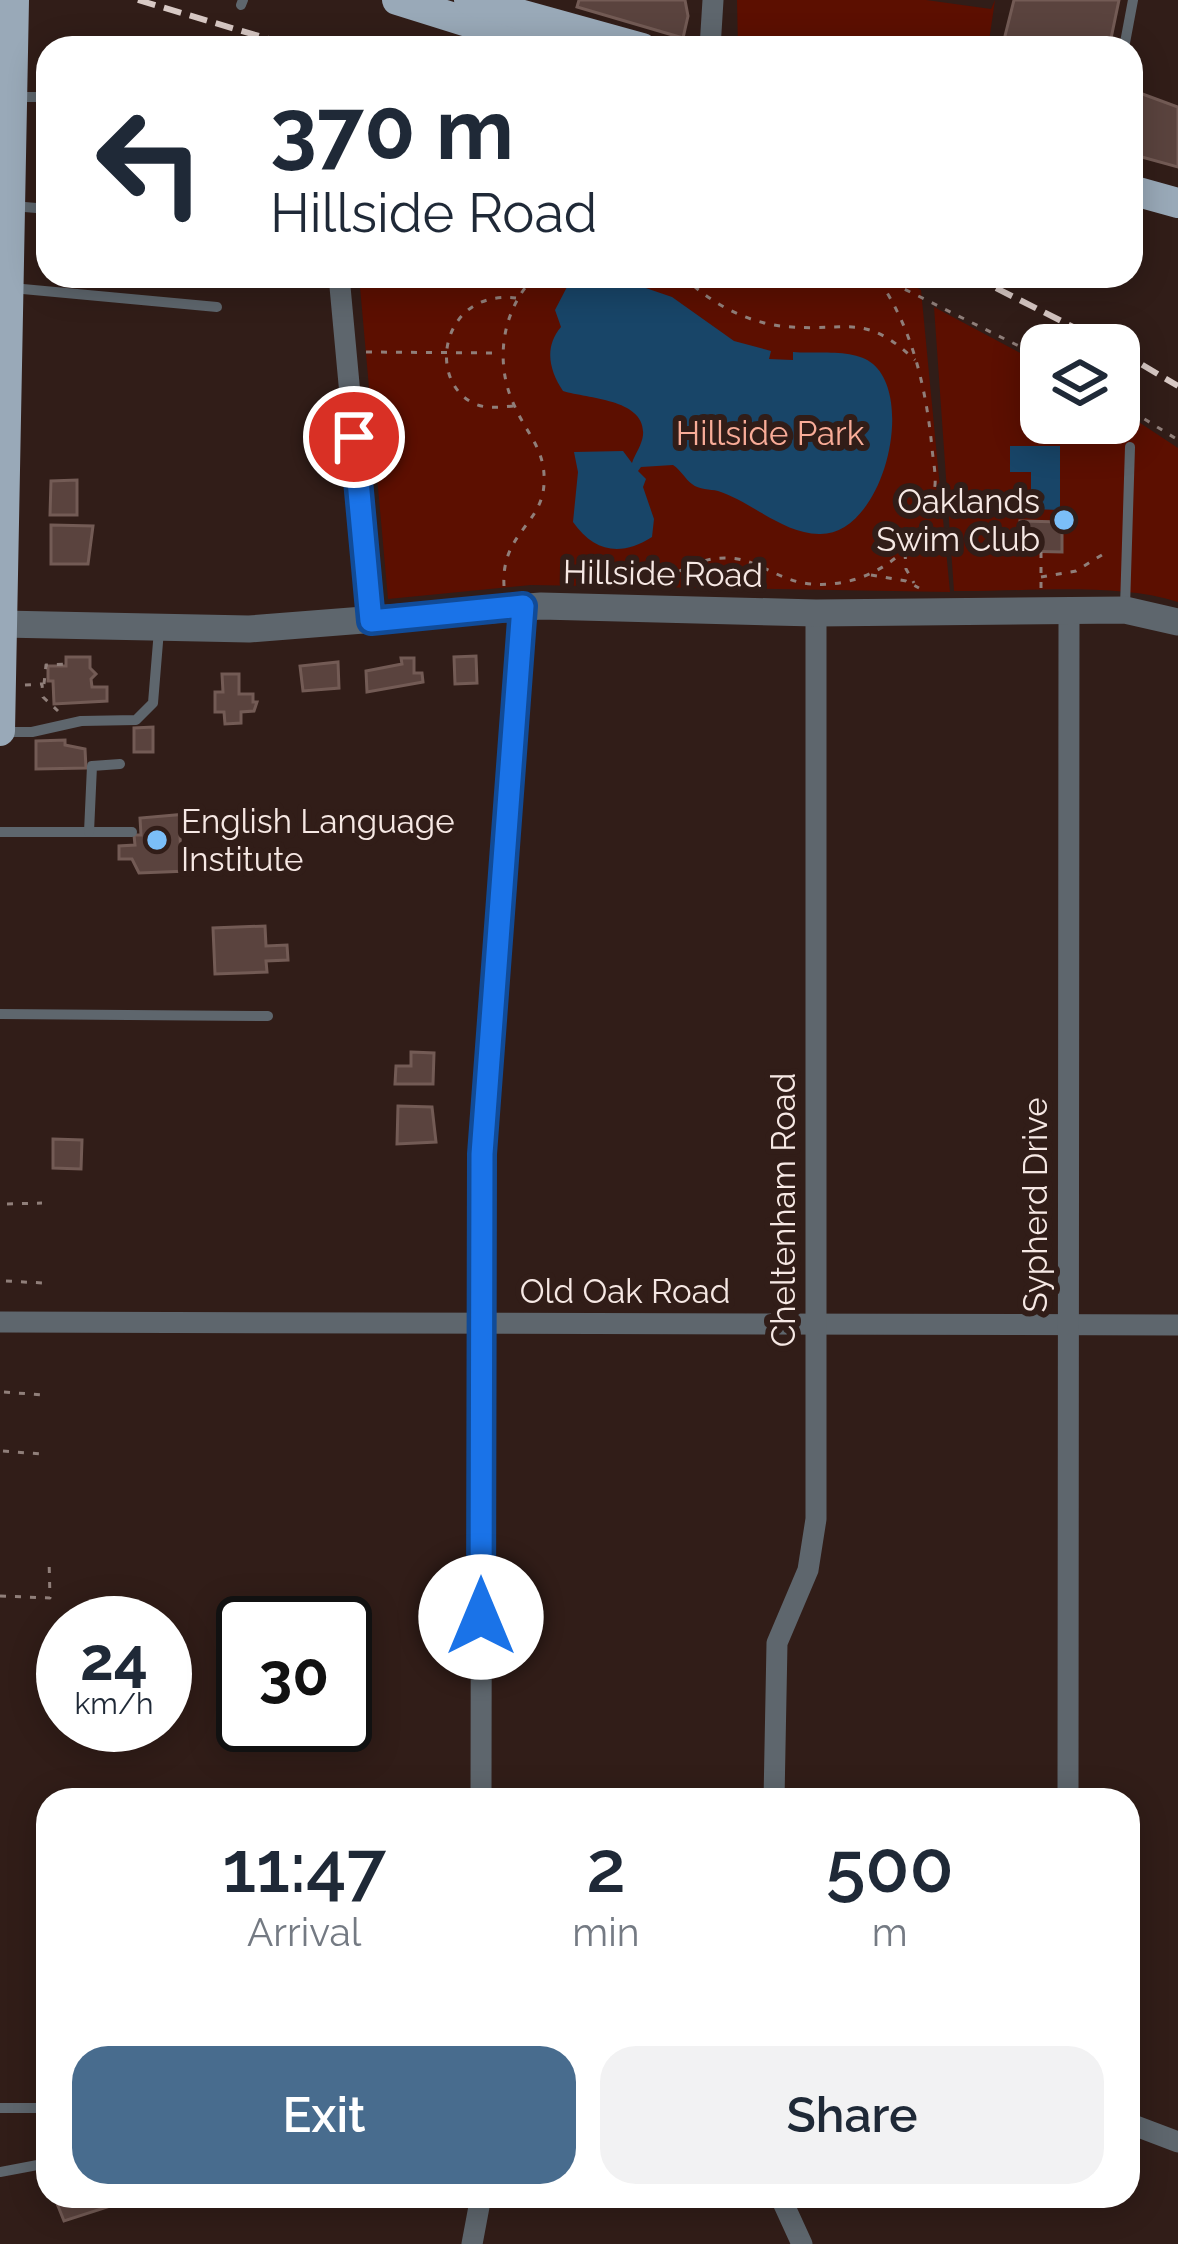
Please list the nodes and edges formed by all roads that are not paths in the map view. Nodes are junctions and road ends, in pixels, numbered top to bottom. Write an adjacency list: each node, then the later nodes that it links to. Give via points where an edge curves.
1 (14, 0): 10 (main road)
2 (398, 0): 6 (main road)
3 (469, 0): 7 (main road)
4 (713, 0): 8 (street)
5 (1133, 0): 9 (lane)
6 (513, 36)
7 (599, 36)
8 (711, 36)
9 (1126, 36)
10 (12, 97): 11 (lane); 12 (main road)
11 (36, 98)
12 (5, 169): 15 (main road)
13 (1143, 193): 14 (main road)
14 (1178, 203)
15 (10, 206): 16 (lane); 17 (main road)
16 (36, 208)
17 (8, 288): 19 (lane); 27 (main road)
18 (340, 288): 25 (street)
19 (217, 308)
20 (1130, 447): 23 (lane)
21 (513, 599): 24 (street, Hillside Road); 25 (street, Hillside Road); 37 (street, via 482,1154)
22 (1069, 610): 23 (street, Hillside Road); 24 (street, Hillside Road); 39 (street, Sypherd Drive)
23 (1125, 610): 26 (street, Hillside Road)
24 (816, 613): 38 (street, Cheltenham Road)
25 (371, 621): 28 (street, Hillside Road)
26 (1178, 622)
27 (1, 624): 28 (street, Hillside Road); 29 (main road)
28 (159, 630): 29 (lane, via 147,713 126,722)
29 (0, 732)
30 (120, 764): 32 (lane, via 92,766)
31 (0, 832): 32 (lane)
32 (88, 832): 33 (lane)
33 (132, 832)
34 (0, 1014): 35 (lane)
35 (268, 1016)
36 (0, 1322): 37 (street, Old Oak Road)
37 (481, 1323): 38 (street, Old Oak Road); 41 (street)
38 (816, 1324): 39 (street, Old Oak Road); 42 (street, Cheltenham Road, via 814,1550 777,1643)
39 (1068, 1325): 40 (street, Old Oak Road); 43 (street, Sypherd Drive)
40 (1178, 1325)
41 (482, 1788)
42 (774, 1788)
43 (1068, 1788)
44 (0, 2108): 45 (lane)
45 (36, 2108)
46 (1140, 2127): 47 (street)
47 (1178, 2142)
48 (36, 2165): 49 (lane)
49 (0, 2172)
50 (479, 2208): 52 (street)
51 (785, 2208): 53 (street)
52 (472, 2244)
53 (802, 2244)

